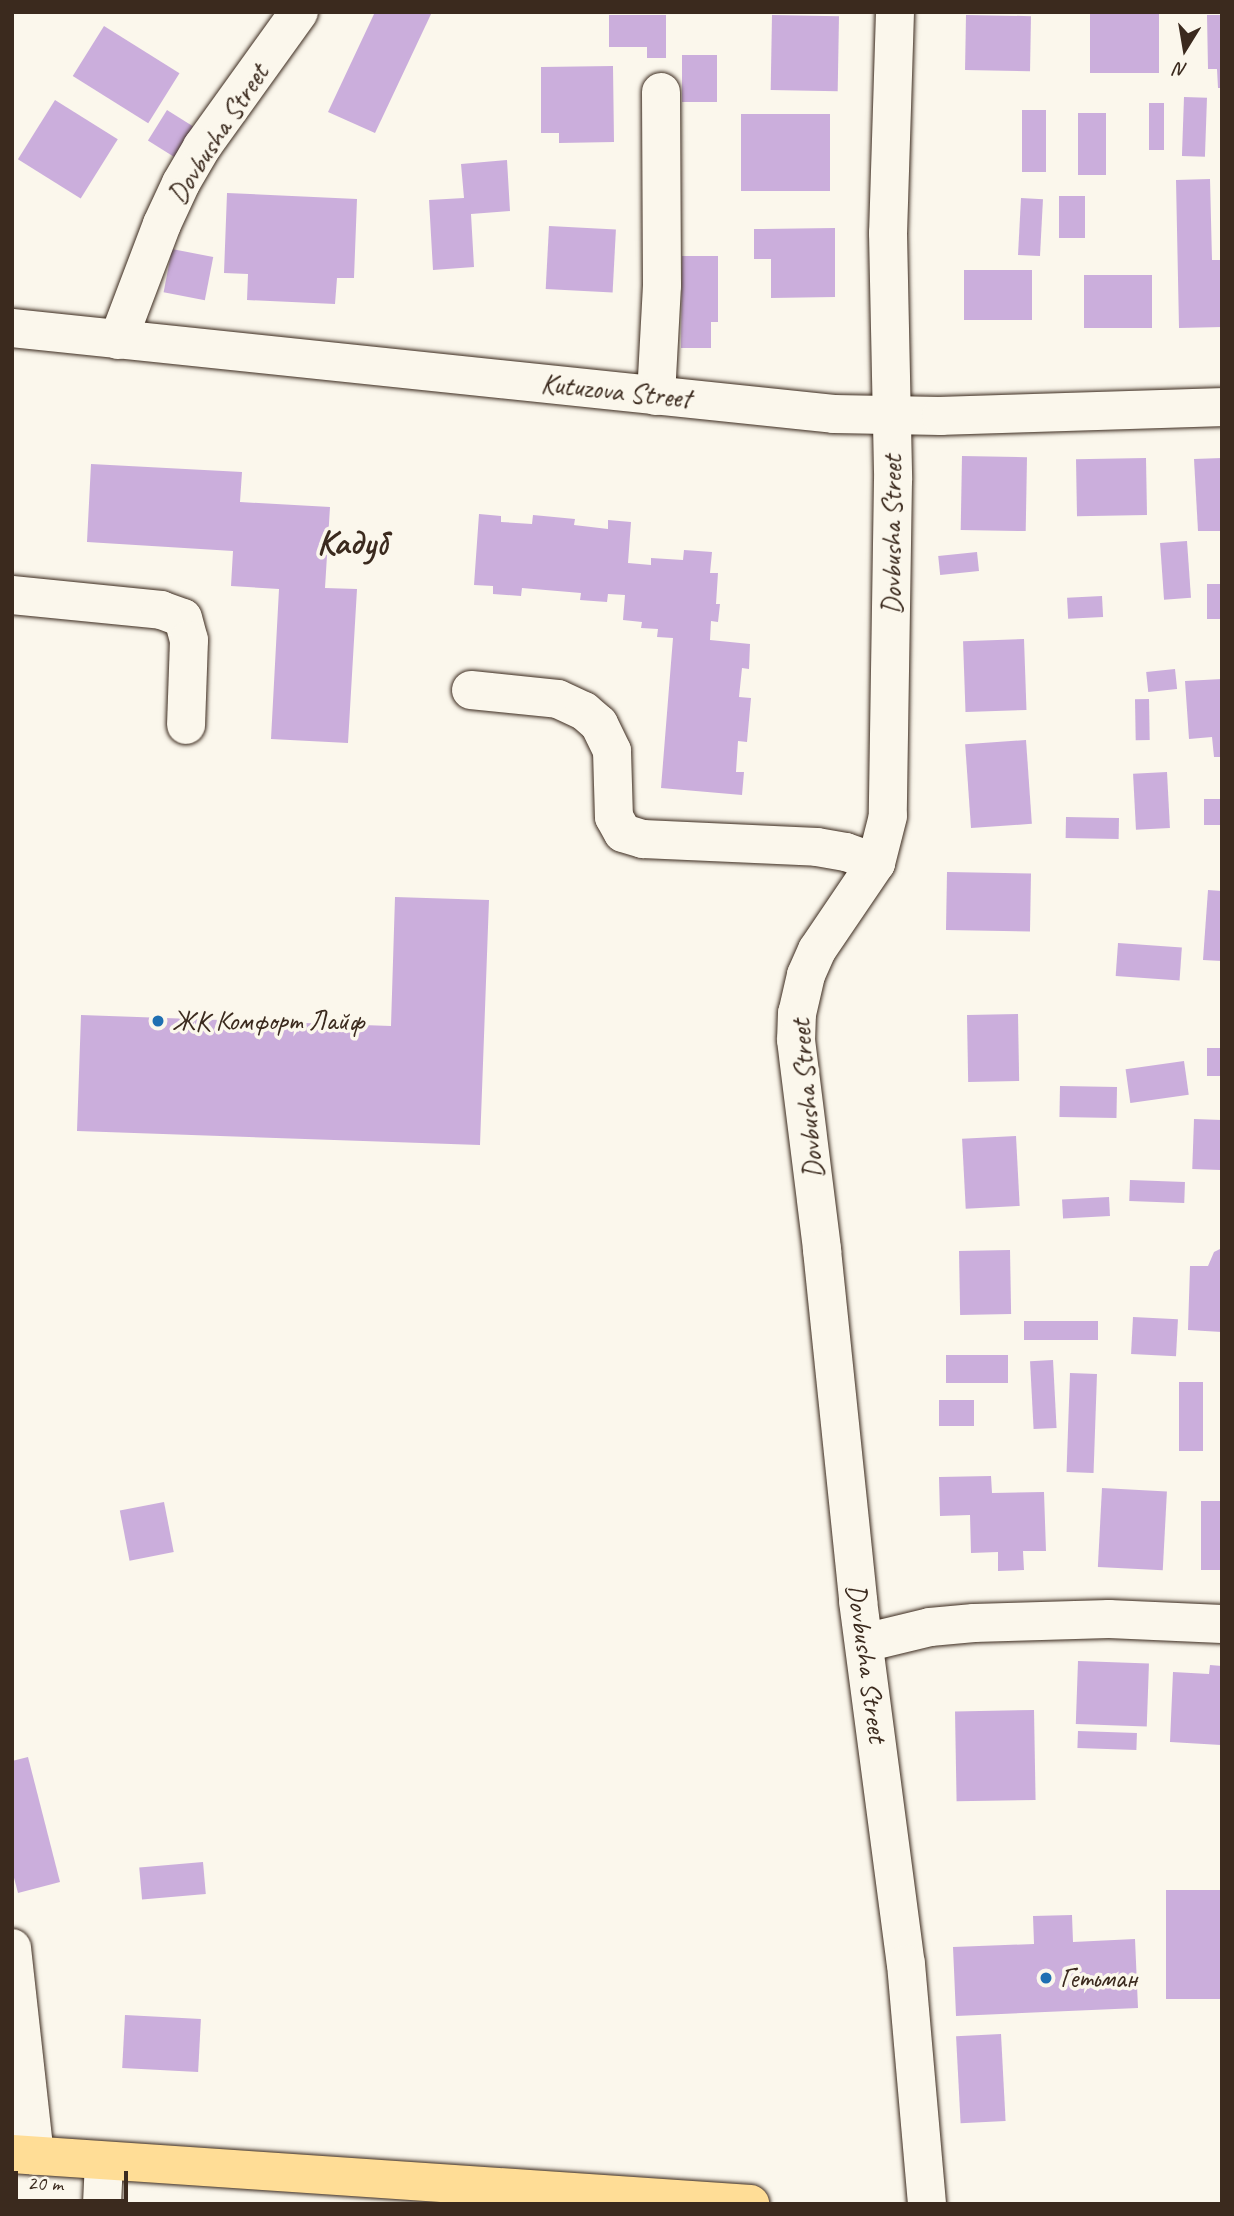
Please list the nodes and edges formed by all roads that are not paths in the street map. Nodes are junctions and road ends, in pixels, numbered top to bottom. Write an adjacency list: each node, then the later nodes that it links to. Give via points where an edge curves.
1 (299, 12): 5 (street, Dovbusha Street, via 181,183)
2 (895, 12): 8 (street, Dovbusha Street, via 888,233)
3 (661, 92): 6 (street, via 662,285)
4 (12, 328): 5 (street, Kutuzova Street)
5 (118, 340): 6 (street, Kutuzova Street)
6 (656, 396): 8 (street, Kutuzova Street)
7 (1222, 407): 8 (street, Kutuzova Street)
8 (891, 416): 12 (street, Dovbusha Street, via 891,774 886,833)
9 (12, 596): 11 (street, via 161,610 183,618 189,640)
10 (471, 690): 12 (street, via 558,699 592,718 612,751 617,826 632,837 817,847)
11 (186, 725)
12 (876, 863): 14 (street, Dovbusha Street, via 811,964 800,996 796,1040)
13 (1222, 1624): 14 (street, via 1109,1619 974,1623 930,1627)
14 (864, 1643): 20 (street, Dovbusha Street, via 906,1964)
15 (12, 1948): 16 (street)
16 (24, 2155): 17 (main road)
17 (104, 2162): 18 (street); 19 (main road)
18 (102, 2204)
19 (750, 2204)
20 (927, 2204)

